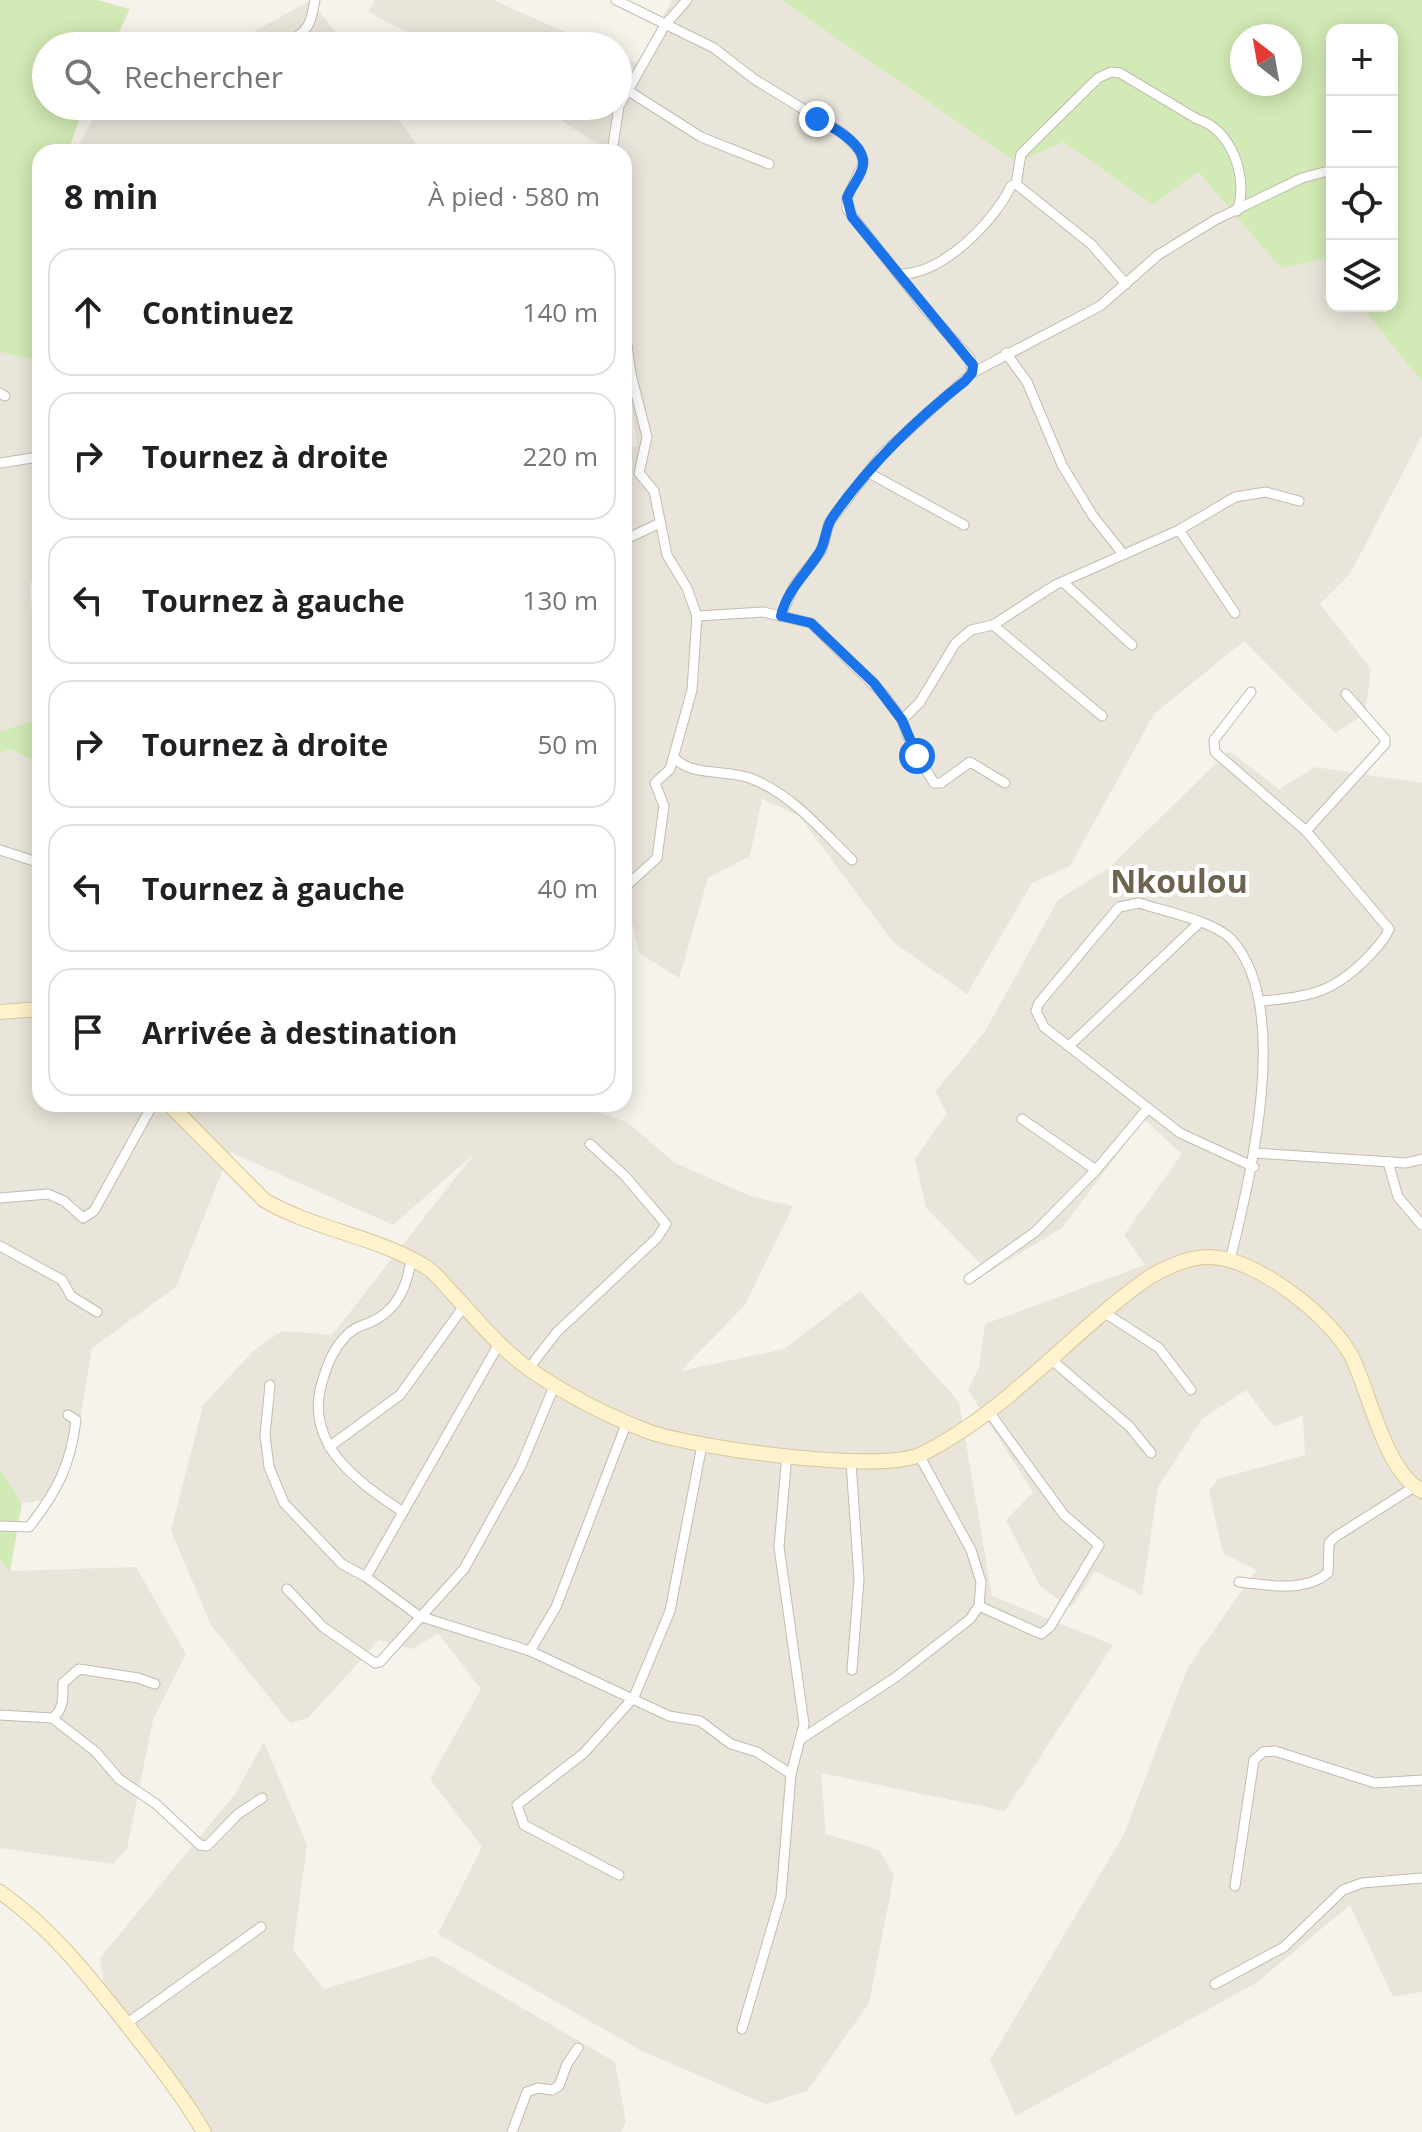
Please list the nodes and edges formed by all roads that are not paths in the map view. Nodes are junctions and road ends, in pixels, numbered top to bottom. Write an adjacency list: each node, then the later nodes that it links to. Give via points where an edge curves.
1 (315, 0): 5 (street)
2 (616, 0): 4 (street)
3 (687, 0): 4 (street)
4 (665, 25): 6 (street); 14 (street, via 714,48 849,140 864,162 847,209)
5 (306, 32)
6 (632, 81)
7 (632, 93): 10 (street, via 701,137)
8 (614, 120): 9 (street)
9 (612, 144)
10 (769, 164)
11 (1326, 172): 13 (street)
12 (1016, 184): 13 (street, via 1021,154 1098,78 1120,73 1223,136 1241,182); 14 (street, via 970,240 923,268); 15 (street, via 1091,244)
13 (1237, 211): 15 (street, via 1182,239)
14 (899, 274): 17 (street, via 970,358)
15 (1126, 284): 16 (street, via 1100,306)
16 (1006, 353): 17 (street); 27 (street, via 1027,382 1062,465)
17 (972, 373): 21 (street, via 910,426)
18 (632, 378): 23 (street, via 647,437 639,473 654,491)
19 (32, 458): 20 (street)
20 (0, 463)
21 (869, 473): 24 (street); 31 (street, via 829,523 822,550 794,586)
22 (1299, 501): 25 (street, via 1248,493)
23 (658, 524): 26 (street); 30 (street)
24 (964, 525)
25 (1179, 530): 27 (street); 29 (street)
26 (632, 536)
27 (1123, 554): 28 (street)
28 (1063, 582): 32 (street); 33 (street)
29 (1235, 613)
30 (697, 616): 31 (street); 38 (street, via 695,676)
31 (781, 616): 37 (street, via 817,627 874,683)
32 (993, 625): 36 (street); 37 (street, via 971,630 958,641 920,702)
33 (1132, 645)
34 (1251, 692): 40 (street, via 1214,740 1215,752)
35 (1346, 694): 40 (street, via 1385,744)
36 (1102, 716)
37 (902, 720): 39 (street, via 934,783 970,762)
38 (674, 757): 43 (street, via 687,769 723,770 767,787 801,809); 44 (street, via 655,783 664,806 657,858)
39 (1005, 783)
40 (1306, 831): 46 (street, via 1389,929 1351,975 1323,991)
41 (0, 850): 42 (street)
42 (32, 860)
43 (852, 860)
44 (632, 881)
45 (1199, 923): 46 (street, via 1232,940); 49 (street); 49 (street, via 1139,903 1119,907 1036,1011 1044,1027)
46 (1262, 1001): 55 (street)
47 (32, 1010): 48 (street)
48 (0, 1012)
49 (1069, 1046): 50 (street)
50 (1148, 1108): 58 (street, via 1180,1133); 59 (street)
51 (149, 1112): 60 (street, via 88,1216 83,1218 48,1194)
52 (177, 1112): 63 (street, via 264,1200)
53 (1022, 1119): 59 (street)
54 (590, 1144): 71 (street, via 666,1224 557,1332)
55 (1255, 1153): 57 (street); 58 (street)
56 (1422, 1159): 57 (street)
57 (1388, 1162): 61 (street, via 1398,1197)
58 (1254, 1167): 64 (street)
59 (1096, 1170): 65 (street, via 1035,1232)
60 (0, 1198)
61 (1422, 1225)
62 (0, 1246): 67 (street, via 62,1280 71,1296)
63 (411, 1258): 66 (street, via 431,1270); 79 (street, via 404,1292 385,1314 352,1330 330,1356 317,1412)
64 (1230, 1260): 68 (street, via 1209,1257 1169,1267); 84 (street, via 1273,1282 1335,1331 1353,1359 1400,1473)
65 (969, 1279)
66 (464, 1306): 69 (street); 79 (street, via 400,1395)
67 (97, 1312)
68 (1105, 1313): 70 (street); 74 (street, via 1159,1348)
69 (499, 1344): 71 (street); 85 (street)
70 (1053, 1361): 75 (street); 80 (street, via 1129,1426)
71 (529, 1368): 72 (street)
72 (555, 1384): 77 (street); 91 (street, via 491,1524 464,1569)
73 (270, 1385): 87 (street, via 265,1435 269,1467 284,1503 342,1564)
74 (1191, 1390)
75 (989, 1412): 82 (street); 90 (street, via 1064,1515 1099,1545 1046,1632)
76 (68, 1415): 86 (street, via 76,1420 71,1461 52,1493 29,1527)
77 (627, 1422): 78 (street); 92 (street, via 556,1607)
78 (702, 1445): 81 (street); 95 (street, via 670,1611)
79 (329, 1447): 85 (street, via 362,1485)
80 (1151, 1453)
81 (787, 1454): 83 (street); 98 (street, via 779,1547 804,1724)
82 (919, 1455): 83 (street, via 894,1462); 90 (street, via 971,1550 981,1582)
83 (851, 1462): 93 (street, via 859,1579)
84 (1418, 1489): 88 (street, via 1335,1537 1329,1543 1328,1573 1319,1580 1284,1586)
85 (403, 1512): 87 (street)
86 (0, 1526)
87 (366, 1577): 91 (street)
88 (1239, 1582)
89 (287, 1589): 91 (street, via 323,1627 375,1663)
90 (979, 1606): 98 (street, via 970,1619 896,1677)
91 (419, 1616): 92 (street)
92 (530, 1651): 95 (street)
93 (852, 1670)
94 (155, 1684): 97 (street, via 79,1669 63,1683 62,1704)
95 (634, 1697): 99 (street, via 669,1716 700,1721 731,1744 757,1752); 102 (street, via 584,1753 517,1805 524,1825)
96 (0, 1715): 97 (street)
97 (52, 1718): 101 (street, via 200,1845 215,1841 238,1814)
98 (801, 1739): 99 (street)
99 (791, 1774): 109 (street, via 781,1896)
100 (1422, 1780): 104 (street, via 1375,1783 1275,1751 1263,1752 1254,1760)
101 (262, 1798)
102 (619, 1875)
103 (1422, 1878): 107 (street, via 1362,1883 1343,1890 1284,1947)
104 (1235, 1886)
105 (0, 1892): 108 (street, via 59,1941)
106 (261, 1927): 108 (street)
107 (1215, 1984)
108 (126, 2024): 111 (street)
109 (742, 2029)
110 (578, 2048): 112 (street, via 559,2086 527,2092)
111 (204, 2132)
112 (512, 2132)

